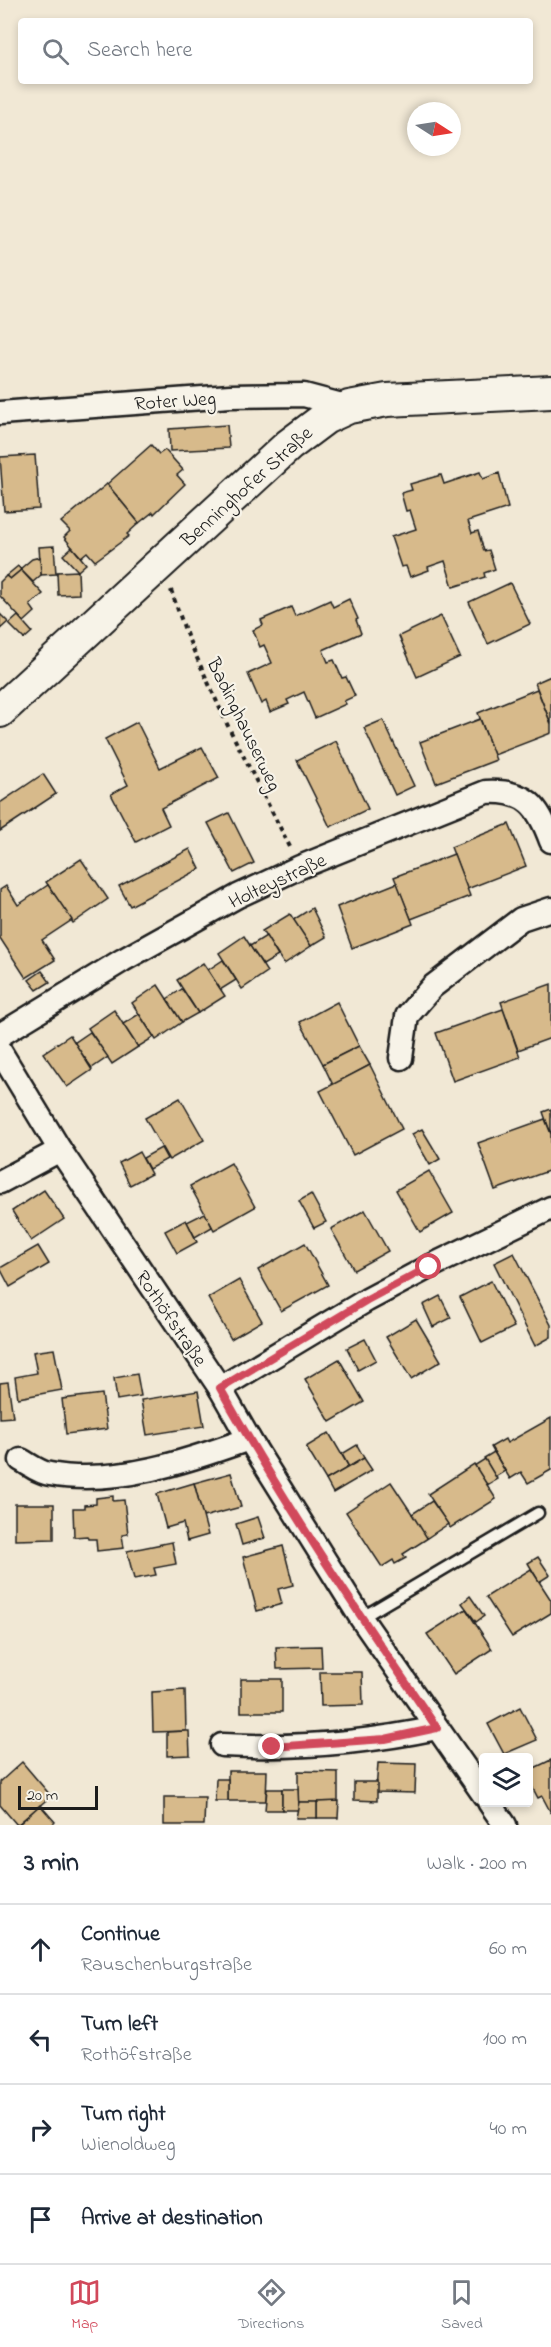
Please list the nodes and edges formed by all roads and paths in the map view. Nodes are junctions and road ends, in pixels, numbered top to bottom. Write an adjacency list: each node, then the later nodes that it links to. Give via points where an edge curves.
1 (551, 392): 2 (main road, Benninghofer Straße, via 387,400)
2 (349, 407): 3 (street, Roter Weg, via 304,395 283,395); 5 (main road, Benninghofer Straße, via 325,418 289,445)
3 (0, 413)
4 (172, 591): 7 (path, Badinghauserweg, via 187,636 227,724)
5 (0, 711)
6 (551, 841): 7 (street, Holteystraße, via 527,801 505,791 486,792)
7 (300, 867): 9 (street, Holteystraße, via 238,896 132,955)
8 (551, 909): 11 (street, via 521,919 432,987 406,1016)
9 (0, 1035)
10 (0, 1051): 12 (street, Rothöfstraße)
11 (402, 1058)
12 (60, 1150): 13 (street); 15 (street, Rothöfstraße)
13 (0, 1182)
14 (551, 1208): 15 (street, via 367,1300)
15 (220, 1388): 16 (street, Rothöfstraße)
16 (249, 1439): 17 (street, via 186,1462 115,1475 48,1474); 19 (street, Rothöfstraße)
17 (21, 1460)
18 (538, 1513): 19 (lane)
19 (361, 1618): 20 (street, Rothöfstraße)
20 (437, 1728): 21 (street, via 385,1739 332,1744); 22 (street, Rothöfstraße)
21 (222, 1745)
22 (479, 1789)
23 (492, 1807): 24 (street)
24 (505, 1825)

